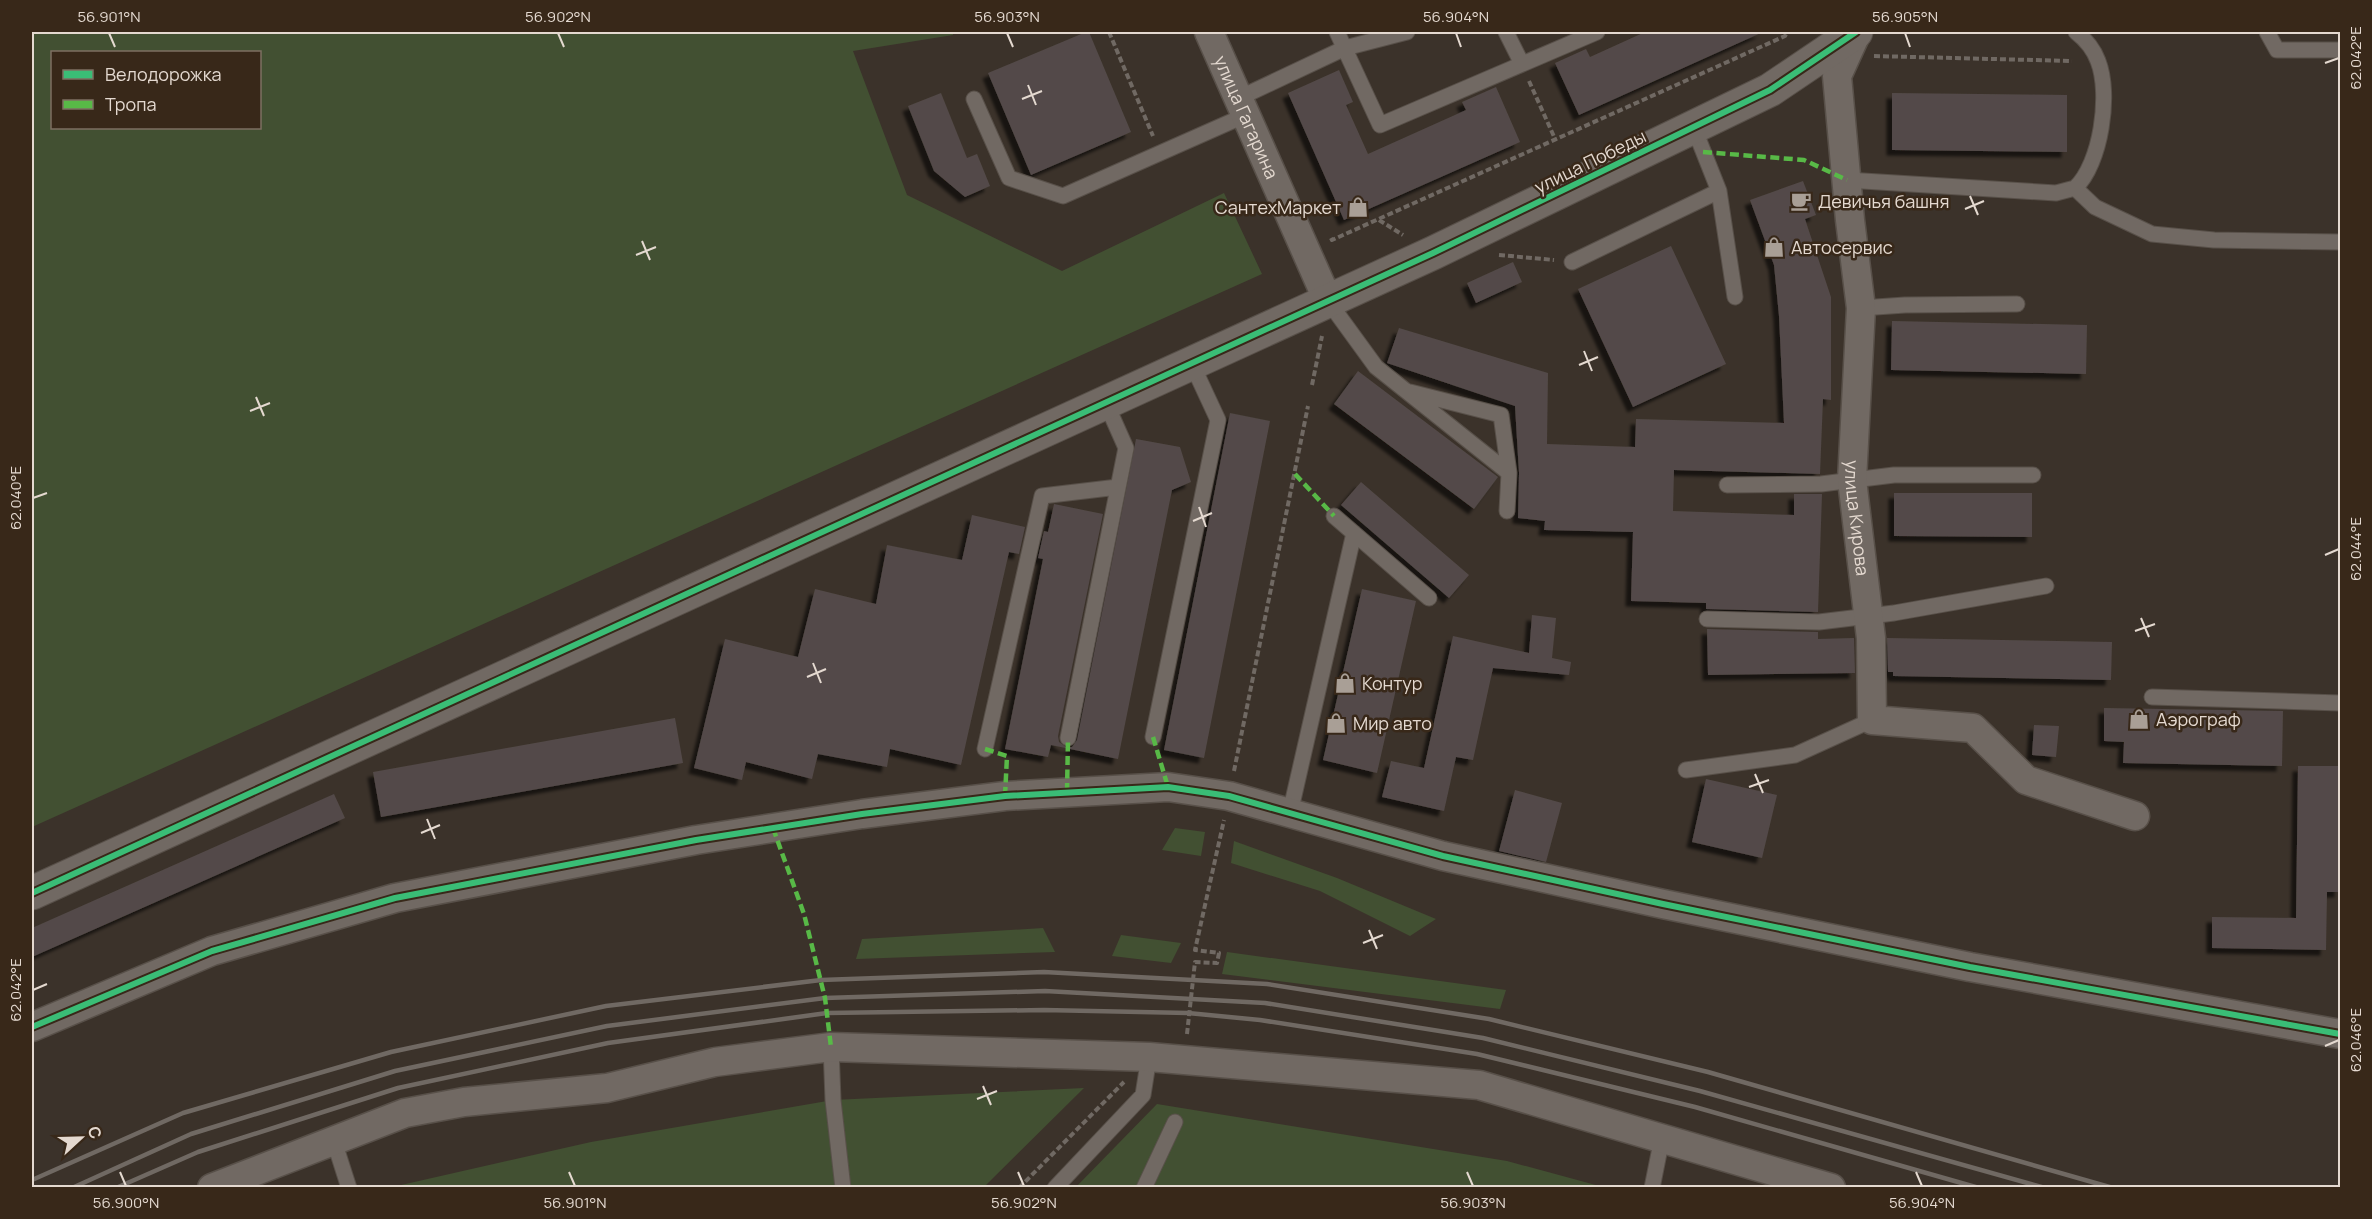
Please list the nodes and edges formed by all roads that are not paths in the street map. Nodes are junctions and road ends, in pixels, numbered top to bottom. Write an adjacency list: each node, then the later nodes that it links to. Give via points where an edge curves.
1 (1209, 32): 13 (street, улица Гагарина)
2 (1337, 32): 9 (lane)
3 (1407, 32): 9 (lane)
4 (1506, 32): 11 (lane)
5 (1597, 32): 11 (lane)
6 (2076, 32): 16 (lane, via 2098,62 2104,112 2091,162 2084,179)
7 (2267, 32): 10 (lane, via 2277,50)
8 (1861, 40): 14 (street, улица Победы); 15 (street, улица Кирова, via 1837,76)
9 (1345, 48): 11 (lane, via 1380,125); 13 (lane)
10 (2340, 50)
11 (1522, 64)
12 (974, 99): 13 (lane, via 1010,178 1063,196 1160,153)
13 (1242, 106): 21 (street, улица Гагарина)
14 (1694, 128): 17 (lane); 21 (street, улица Победы)
15 (1847, 180): 16 (lane, via 2056,193); 23 (street, улица Кирова)
16 (2074, 188): 18 (lane, via 2096,207 2152,234 2214,240)
17 (1719, 191): 19 (lane); 20 (lane)
18 (2340, 242)
19 (1572, 262)
20 (1735, 297)
21 (1328, 301): 24 (street, улица Победы); 25 (lane, via 1377,367)
22 (2017, 304): 23 (lane)
23 (1861, 308): 29 (street, улица Кирова)
24 (1192, 363): 26 (street, улица Победы); 42 (lane, via 1218,420)
25 (1404, 390): 27 (lane); 27 (lane, via 1501,414)
26 (1106, 403): 31 (lane, via 1126,448); 48 (street, улица Победы)
27 (1509, 473): 32 (lane)
28 (2033, 475): 29 (lane, via 1894,475)
29 (1852, 480): 30 (lane); 37 (street, улица Кирова)
30 (1727, 485)
31 (1118, 487): 43 (lane); 44 (lane, via 1042,496)
32 (1507, 511)
33 (1334, 516): 34 (lane)
34 (1354, 533): 36 (lane); 46 (lane)
35 (2046, 586): 37 (lane)
36 (1429, 597)
37 (1868, 616): 38 (lane, via 1819,622); 41 (street, улица Кирова)
38 (1707, 619)
39 (2152, 697): 40 (lane)
40 (2340, 703)
41 (1872, 720): 45 (lane, via 1795,755); 47 (street, via 1973,728 2026,780)
42 (1153, 736)
43 (1068, 738)
44 (985, 749)
45 (1686, 770)
46 (1290, 813): 49 (street, via 1229,796 1168,787 1005,796 684,842 395,898 212,951); 50 (street, via 1443,856 1675,906 1970,967)
47 (2135, 816)
48 (32, 893)
49 (32, 1027)
50 (2340, 1034)
51 (831, 1047): 52 (street); 55 (street, via 715,1062 607,1088 464,1102 405,1113); 58 (lane)
52 (1149, 1058): 54 (street, via 1479,1085); 59 (lane, via 1143,1095)
53 (1175, 1122): 60 (lane)
54 (1662, 1138): 61 (lane); 62 (street)
55 (334, 1141): 56 (street); 57 (lane)
56 (212, 1188)
57 (349, 1188)
58 (843, 1188)
59 (1055, 1188)
60 (1144, 1188)
61 (1652, 1188)
62 (1831, 1188)

